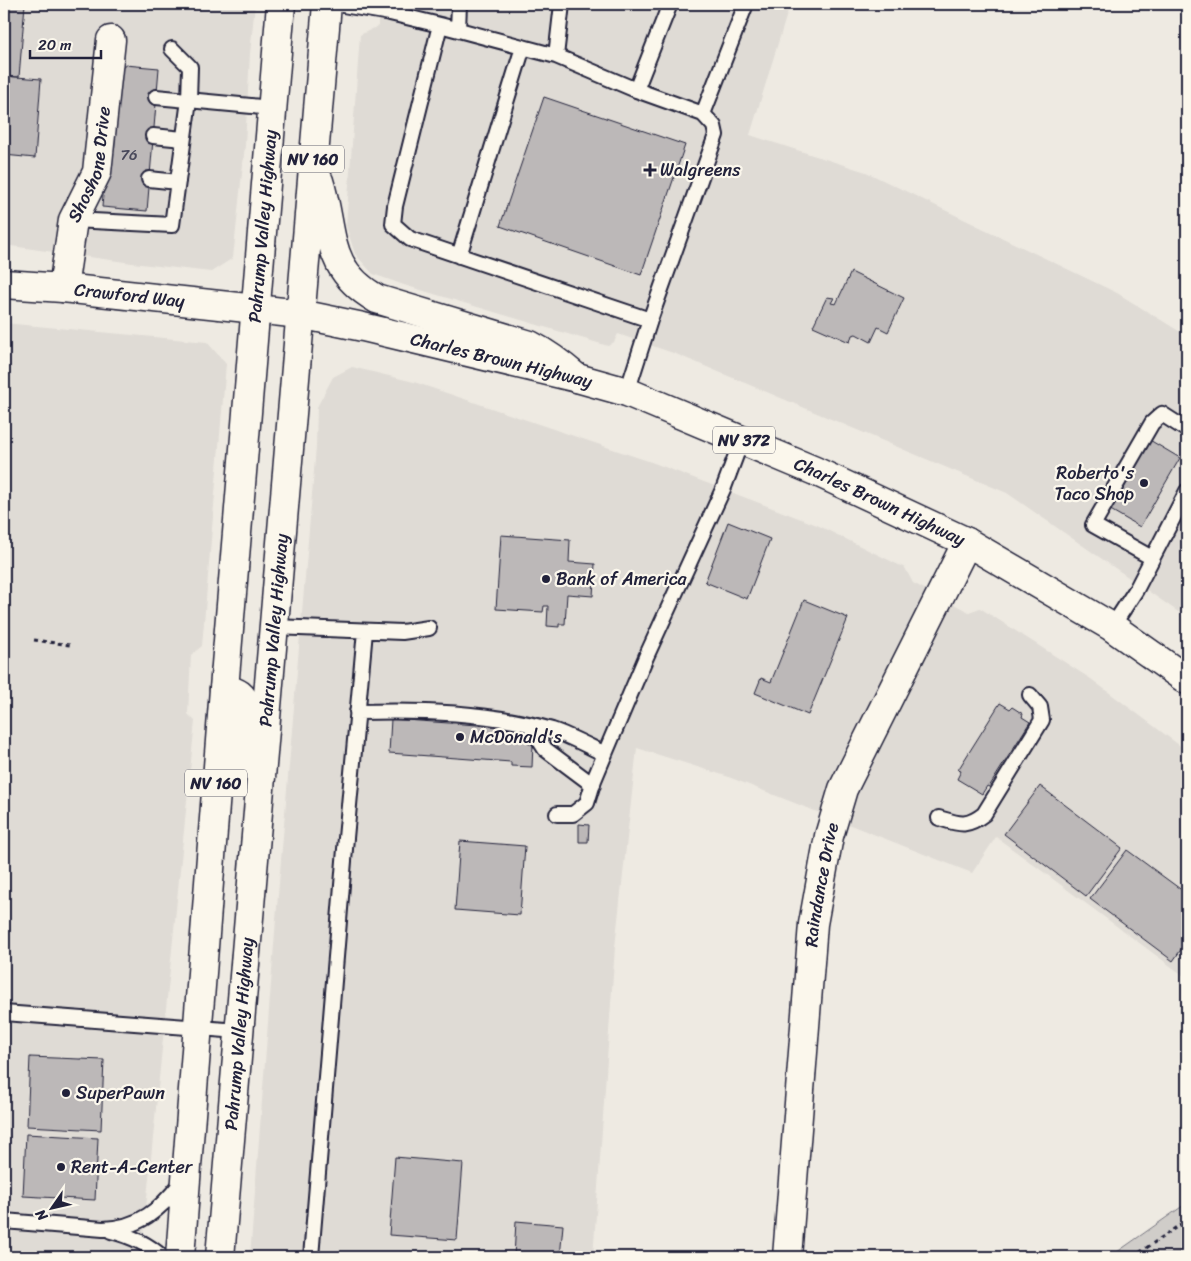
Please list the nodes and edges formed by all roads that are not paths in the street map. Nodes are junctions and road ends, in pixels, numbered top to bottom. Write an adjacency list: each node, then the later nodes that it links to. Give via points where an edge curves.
1 (281, 4): 18 (main road, Pahrump Valley Highway / NV 160)
2 (327, 4): 22 (main road, Pahrump Valley Highway / NV 160)
3 (337, 4): 8 (lane)
4 (459, 4): 10 (lane)
5 (562, 4): 14 (lane)
6 (670, 4): 15 (lane)
7 (746, 4): 19 (lane)
8 (391, 8): 9 (lane)
9 (440, 25): 10 (lane); 26 (lane, via 393,224 410,238)
10 (458, 30): 12 (lane)
11 (111, 40): 25 (main road, Shoshone Drive, via 101,173)
12 (523, 47): 14 (lane); 26 (lane)
13 (172, 49): 17 (lane, via 190,68)
14 (556, 56): 15 (lane)
15 (636, 90): 19 (lane)
16 (156, 97): 17 (lane)
17 (188, 100): 18 (lane); 21 (lane)
18 (272, 108): 29 (main road, Pahrump Valley Highway / NV 160)
19 (703, 114): 31 (lane, via 714,126 716,135)
20 (153, 136): 21 (lane)
21 (183, 139): 24 (lane)
22 (313, 165): 30 (main road, Pahrump Valley Highway / NV 160); 32 (main road, via 324,198 333,249 345,273 360,289 377,299 530,345 543,351)
23 (149, 179): 24 (lane)
24 (178, 182): 25 (lane, via 172,225)
25 (74, 220): 28 (main road, Shoshone Drive)
26 (459, 256): 31 (lane)
27 (4, 284): 28 (main road, Crawford Way)
28 (63, 288): 29 (main road, Crawford Way)
29 (256, 309): 30 (main road, Charles Brown Highway / NV 372); 44 (main road, Pahrump Valley Highway / NV 160)
30 (300, 314): 32 (main road, Charles Brown Highway / NV 372); 39 (main road, Pahrump Valley Highway / NV 160)
31 (650, 320): 33 (lane)
32 (577, 378): 33 (main road, Charles Brown Highway / NV 372)
33 (627, 392): 35 (main road, Charles Brown Highway / NV 372)
34 (1187, 430): 38 (lane, via 1162,414 1152,423 1093,525)
35 (742, 439): 37 (main road, Charles Brown Highway / NV 372); 48 (lane, via 724,487)
36 (1187, 492): 38 (lane)
37 (967, 542): 41 (main road, Charles Brown Highway / NV 372); 63 (main road, Raindance Drive, via 843,788 828,836 814,924)
38 (1152, 558): 41 (lane)
39 (274, 627): 42 (lane); 52 (main road, Pahrump Valley Highway / NV 160)
40 (429, 628): 42 (lane, via 402,632)
41 (1112, 628): 43 (main road, Charles Brown Highway / NV 372)
42 (365, 631): 46 (lane)
43 (1187, 680)
44 (224, 689): 52 (main road, via 241,695 247,708 242,790); 54 (main road, Pahrump Valley Highway / NV 160)
45 (1030, 695): 51 (lane, via 1040,707 1042,720 984,814 974,822 959,824)
46 (357, 712): 47 (lane, via 478,715); 62 (lane)
47 (530, 725): 48 (lane, via 554,731); 49 (lane, via 545,749)
48 (605, 754): 49 (lane)
49 (593, 785): 50 (lane, via 587,803 573,814)
50 (557, 814)
51 (939, 818)
52 (254, 854): 55 (main road, Pahrump Valley Highway / NV 160)
53 (4, 1013): 54 (lane)
54 (198, 1028): 55 (lane); 56 (main road, Pahrump Valley Highway / NV 160)
55 (239, 1031): 61 (main road, Pahrump Valley Highway / NV 160)
56 (186, 1177): 58 (lane, via 170,1198 147,1217 133,1224); 60 (main road, Pahrump Valley Highway / NV 160)
57 (4, 1220): 58 (lane)
58 (103, 1229): 59 (lane, via 135,1238)
59 (162, 1257)
60 (180, 1257)
61 (220, 1257)
62 (311, 1257)
63 (787, 1257)

